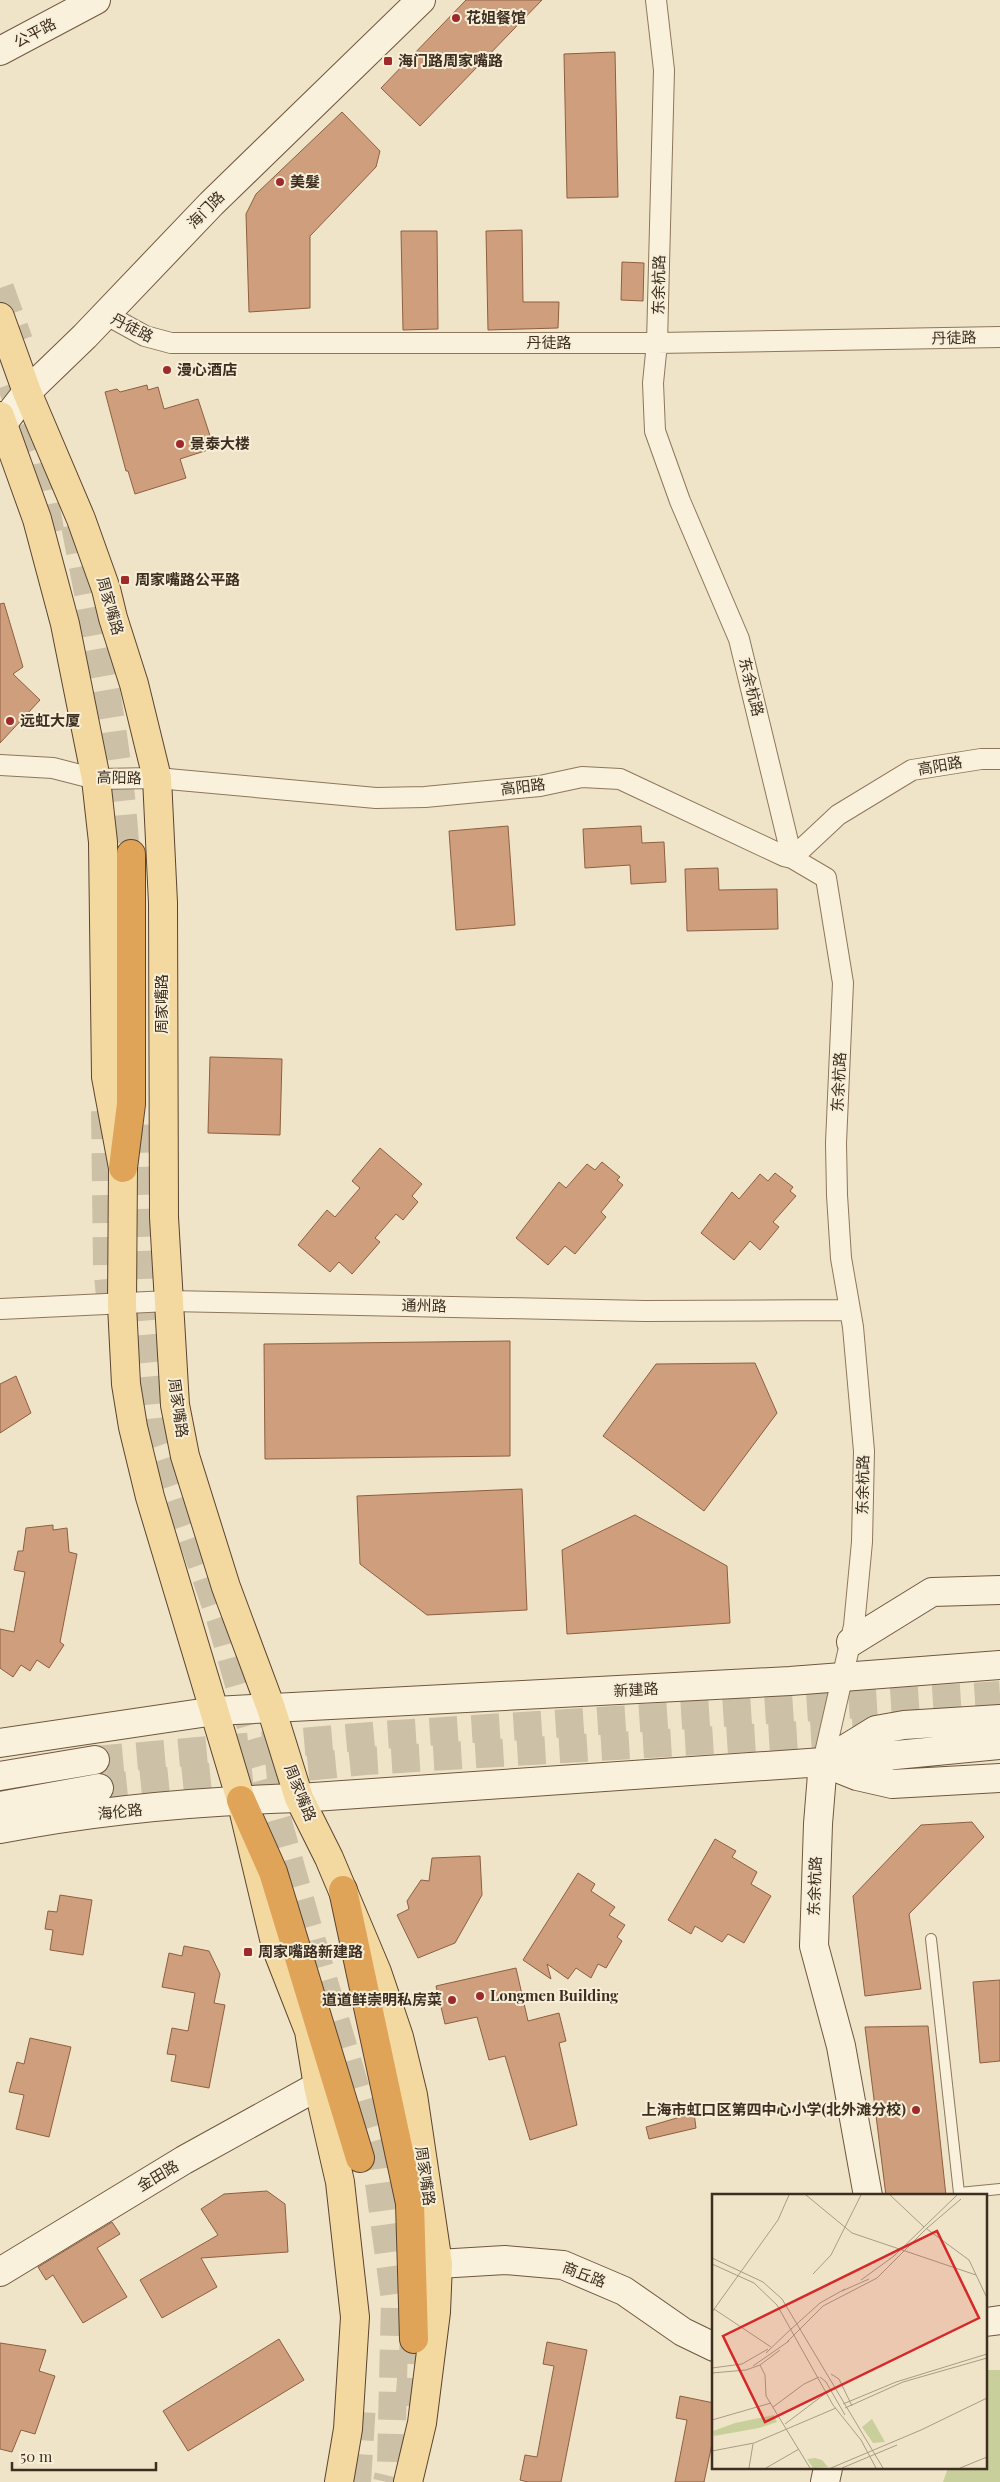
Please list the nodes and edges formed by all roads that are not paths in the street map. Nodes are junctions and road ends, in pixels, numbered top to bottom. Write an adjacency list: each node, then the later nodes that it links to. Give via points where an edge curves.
1 (96, 0): 4 (main road, 公平路)
2 (421, 0): 5 (main road, 海门路, via 211,204)
3 (656, 0): 8 (street, 东余杭路, via 664,70)
4 (0, 51)
5 (105, 314): 8 (street, 丹徒路, via 145,336 171,343); 9 (main road, 海门路)
6 (0, 317): 9 (main road, 周家嘴路)
7 (1000, 337): 8 (street, 丹徒路)
8 (657, 343): 16 (street, 东余杭路, via 653,382 655,431 680,501 739,639)
9 (26, 392): 10 (main road, 海门路); 14 (main road, 周家嘴路, via 81,519 106,589)
10 (1, 422): 13 (main road, via 37,519 65,624)
11 (1000, 759): 16 (street, 高阳路, via 912,770 838,816)
12 (0, 765): 13 (street, 高阳路, via 53,768)
13 (96, 778): 14 (street, 高阳路); 17 (main road, via 103,842 106,1076)
14 (157, 778): 16 (street, 高阳路, via 376,798 425,797 540,786 582,777 620,779); 18 (main road, 周家嘴路, via 163,903 164,1217)
15 (131, 854): 17 (highway, via 131,1104)
16 (792, 858): 21 (street, 东余杭路, via 826,878 844,982 836,1143 841,1258)
17 (123, 1168): 19 (main road)
18 (169, 1301): 19 (street, 通州路); 21 (street, 通州路, via 645,1311); 26 (main road, 周家嘴路, via 175,1405 185,1456 226,1587)
19 (122, 1305): 20 (street, 通州路); 27 (main road, via 126,1384 133,1427 150,1497)
20 (0, 1309)
21 (849, 1310): 23 (street, 东余杭路, via 864,1451 862,1542)
22 (1000, 1590): 23 (main road, via 932,1592)
23 (851, 1642): 25 (street, 东余杭路)
24 (1000, 1665): 25 (main road, 新建路)
25 (843, 1676): 26 (main road, 新建路, via 731,1685); 32 (street, 东余杭路)
26 (271, 1708): 27 (main road, 新建路); 36 (main road, 周家嘴路)
27 (215, 1711): 29 (main road); 37 (main road)
28 (1000, 1719): 32 (main road, via 904,1725 876,1730)
29 (0, 1743)
30 (1000, 1745): 32 (main road)
31 (95, 1760): 33 (main road)
32 (823, 1762): 34 (main road, via 857,1776 892,1784); 36 (main road); 45 (main road, 东余杭路, via 814,1946 841,2046)
33 (0, 1776)
34 (1000, 1778)
35 (99, 1788): 38 (main road)
36 (299, 1798): 37 (main road, 海伦路); 40 (main road, 周家嘴路)
37 (241, 1800): 39 (main road, 海伦路, via 42,1821); 42 (main road, via 276,1947 309,2031); 43 (highway, via 273,1872)
38 (0, 1806)
39 (0, 1829)
40 (343, 1890): 46 (main road, 周家嘴路, via 377,1972 399,2037 413,2095); 48 (highway, via 410,2203)
41 (931, 1939): 44 (lane, via 958,2193)
42 (318, 2086): 47 (main road, 金田路, via 184,2160); 50 (main road, via 340,2182 355,2317 348,2429)
43 (360, 2158)
44 (1000, 2189)
45 (868, 2194)
46 (438, 2264): 49 (main road, 商丘路, via 505,2260 563,2265 624,2291 683,2332); 51 (main road, 周家嘴路, via 436,2312 422,2423)
47 (0, 2272)
48 (414, 2339)
49 (712, 2346)
50 (339, 2482)
51 (408, 2482)

